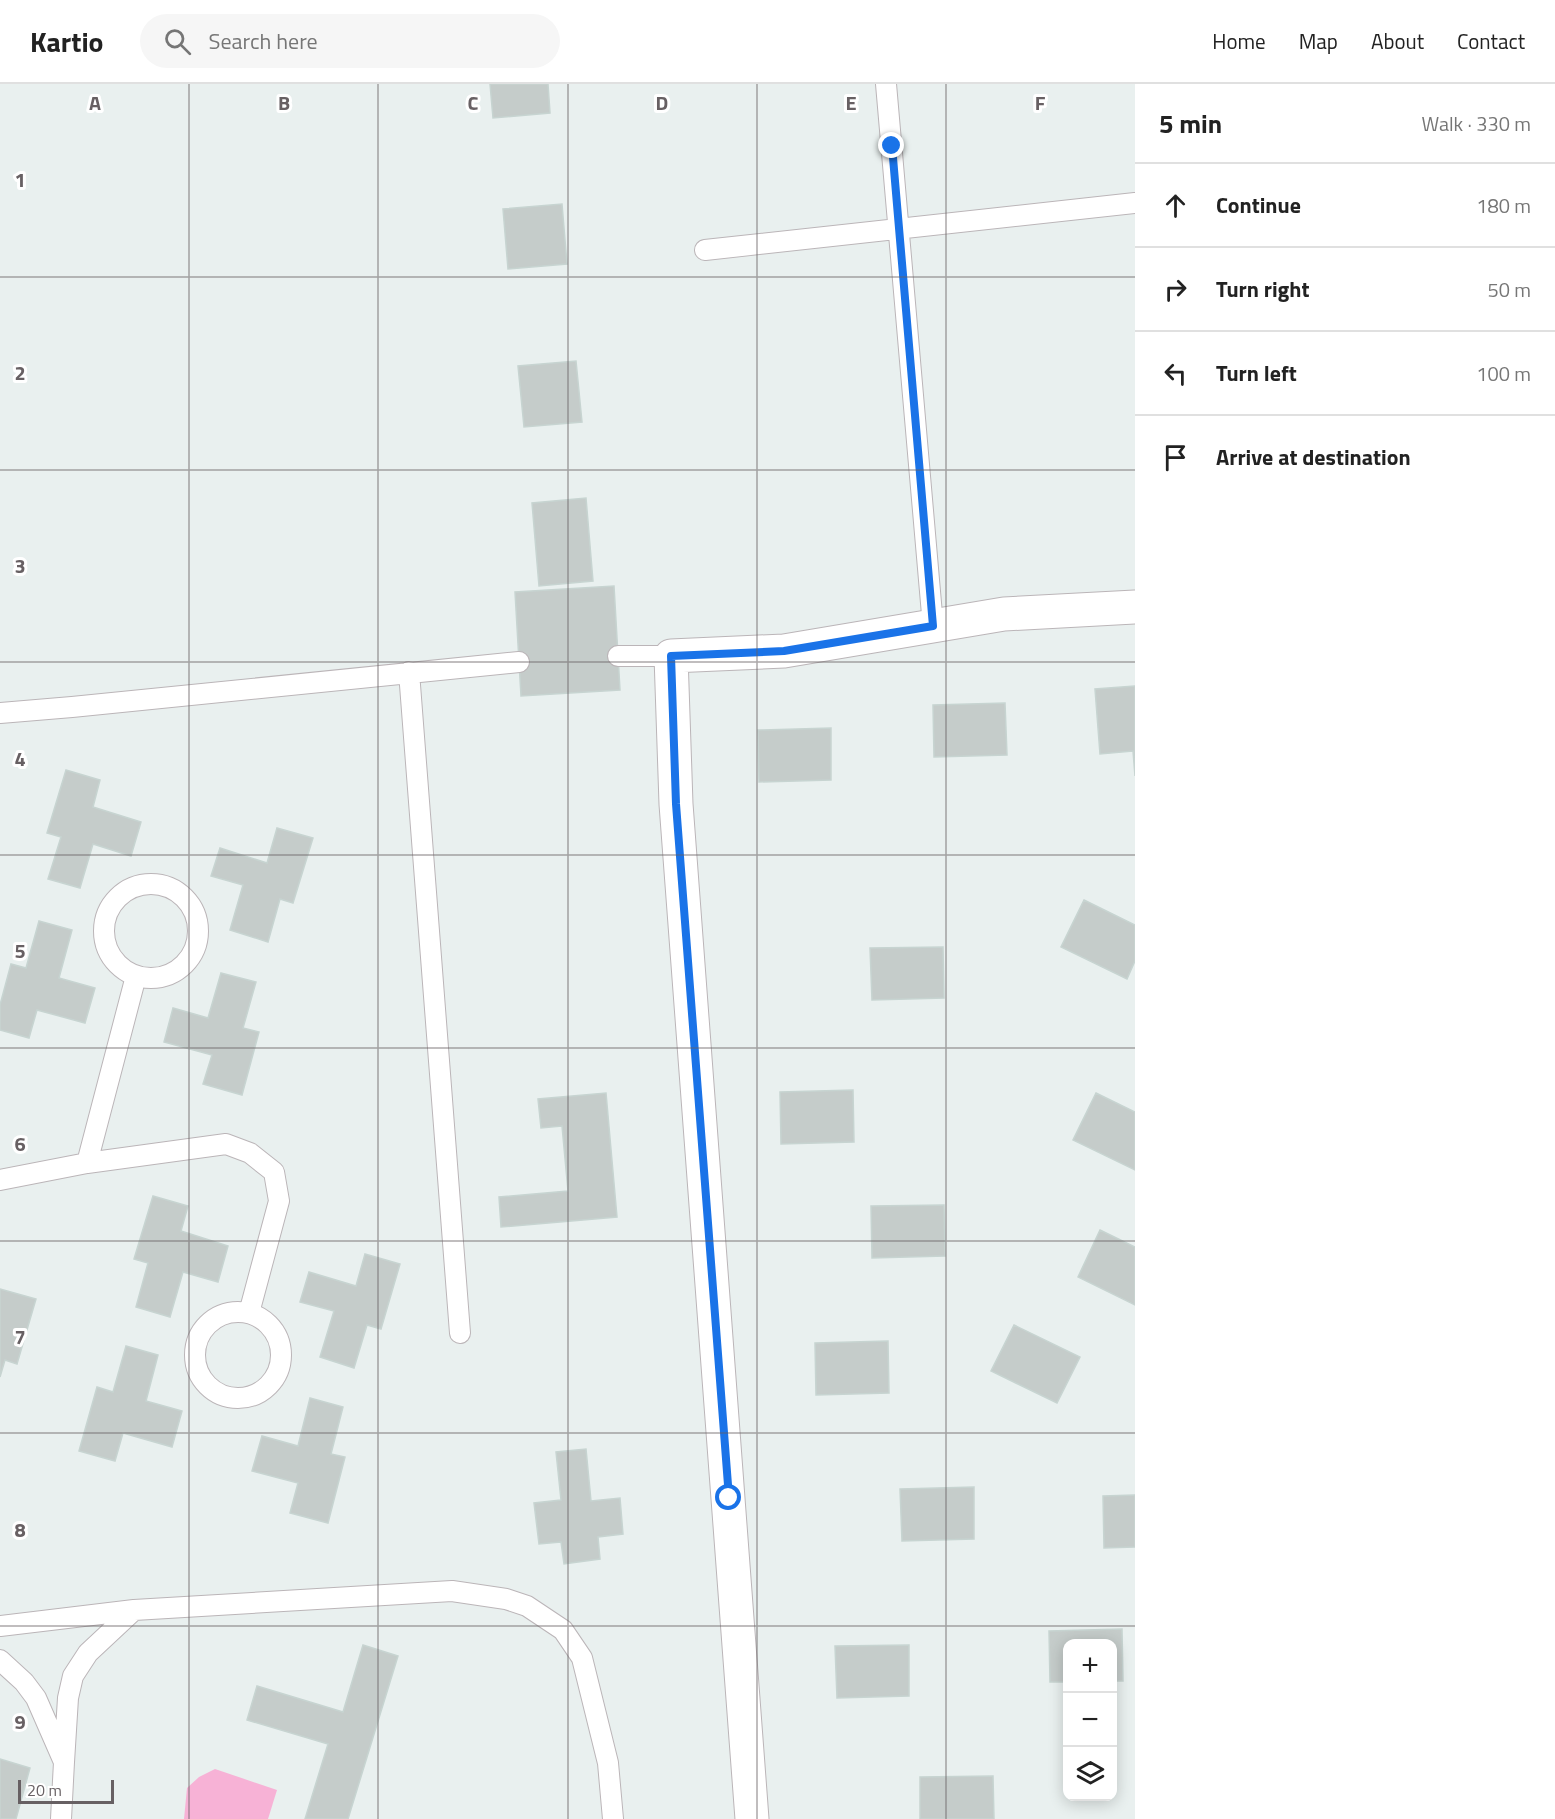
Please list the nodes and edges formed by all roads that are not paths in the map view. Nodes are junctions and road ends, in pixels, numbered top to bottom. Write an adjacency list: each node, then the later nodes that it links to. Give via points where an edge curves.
1 (886, 84): 3 (lane)
2 (1135, 204): 3 (lane)
3 (899, 229): 4 (lane); 6 (lane)
4 (705, 250)
5 (1135, 607): 6 (street, via 1005,614)
6 (933, 626): 8 (street, via 784,651)
7 (618, 656): 8 (lane)
8 (671, 656): 23 (street, via 676,804)
9 (519, 662): 10 (lane)
10 (409, 672): 11 (lane); 16 (lane)
11 (0, 713)
12 (136, 976): 12 (lane, via 167,976 191,956 199,927 195,911 174,888 158,883 128,889 115,899 107,913 105,944 112,958); 13 (lane)
13 (87, 1163): 14 (lane); 15 (lane, via 226,1144 250,1153 274,1172 279,1201)
14 (0, 1180)
15 (249, 1313): 15 (lane, via 221,1315 209,1323 195,1349 201,1376 221,1395 248,1396 261,1391 278,1370 281,1357 273,1329)
16 (460, 1333)
17 (134, 1610): 18 (lane); 20 (lane, via 88,1653 73,1676); 22 (lane, via 452,1591 528,1606 563,1630 582,1658 608,1763)
18 (0, 1626)
19 (0, 1660): 20 (lane, via 36,1698)
20 (64, 1762): 21 (lane)
21 (61, 1819)
22 (613, 1819)
23 (752, 1819)

